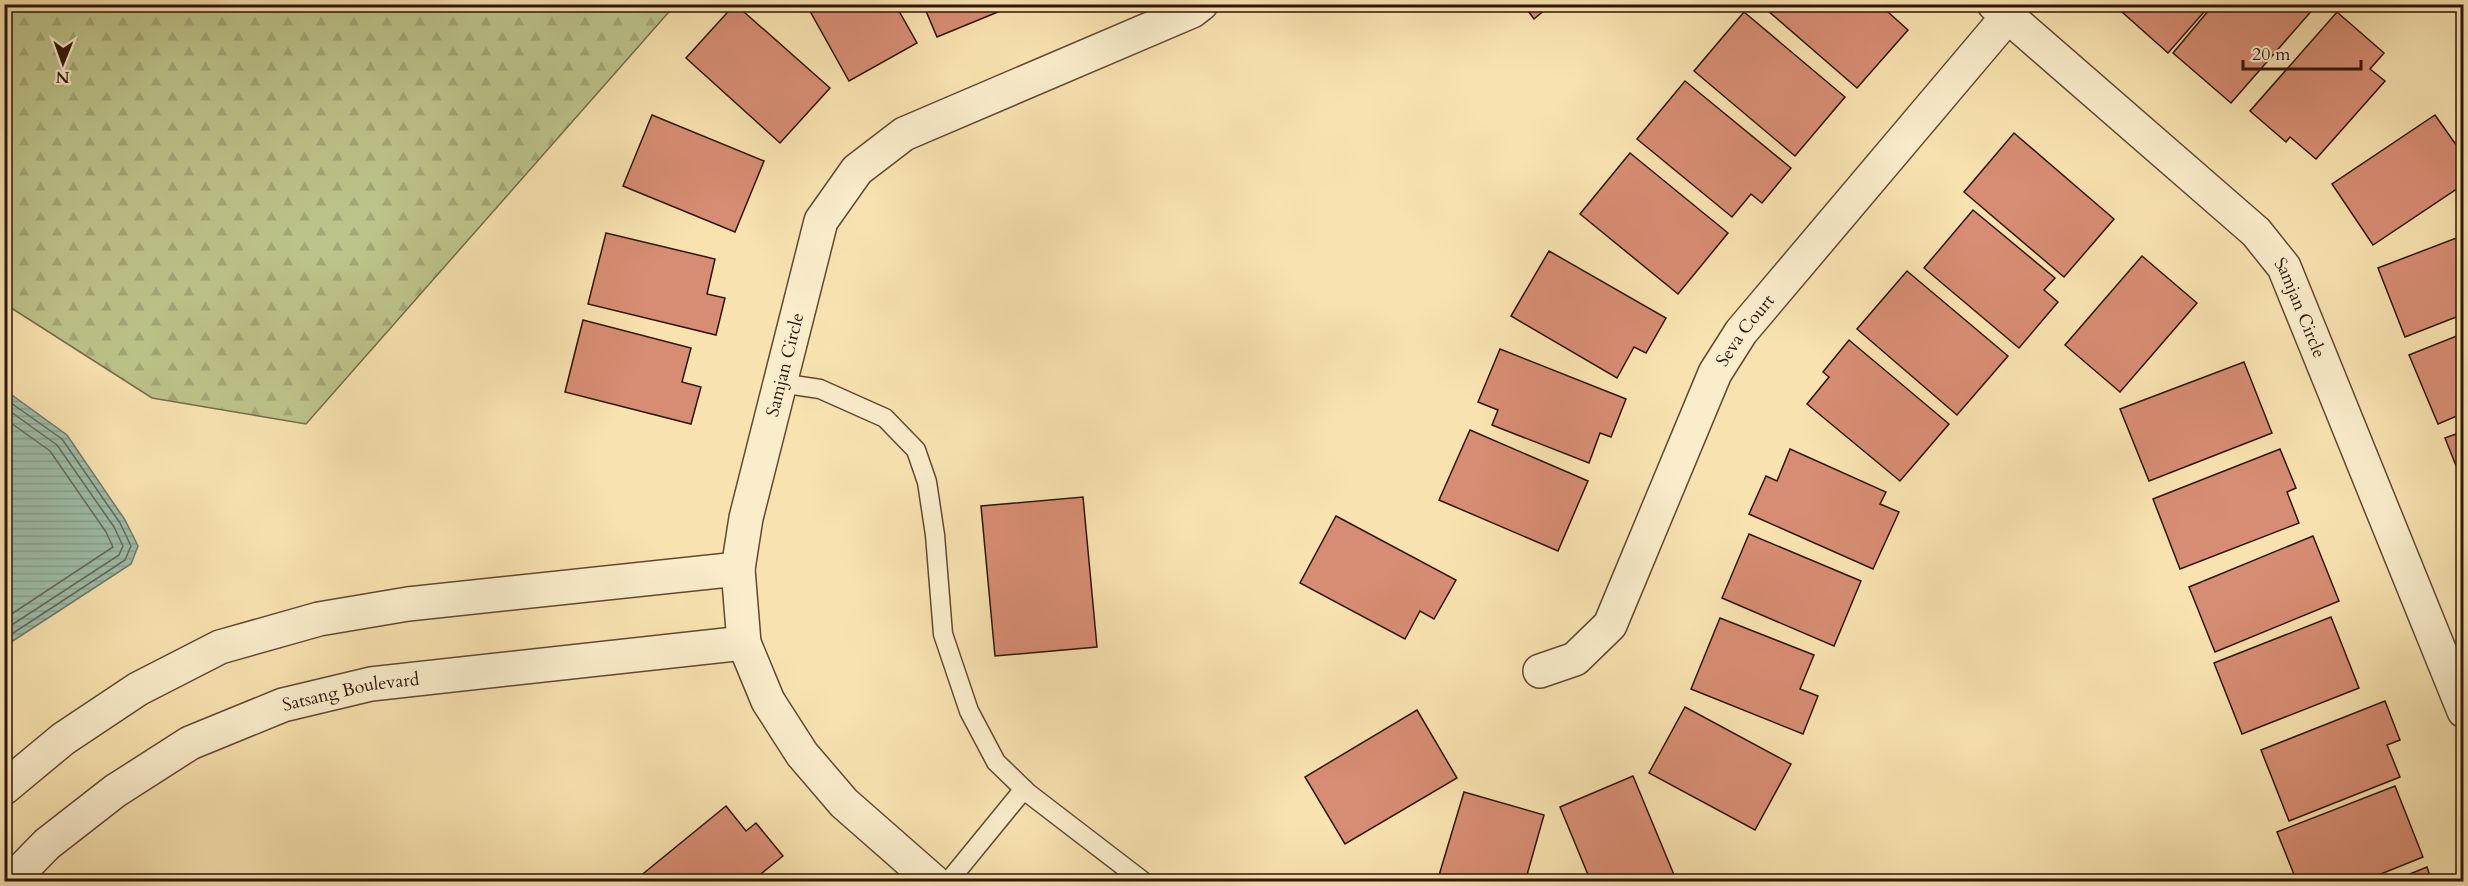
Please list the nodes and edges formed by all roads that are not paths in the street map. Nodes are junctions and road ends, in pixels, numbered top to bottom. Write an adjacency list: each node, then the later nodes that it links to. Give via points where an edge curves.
1 (1201, 4): 3 (street, Samjan Circle, via 903,134 857,170 821,221)
2 (2001, 10): 6 (street, Seva Court, via 1741,332 1715,373 1610,625 1575,659); 7 (street, Samjan Circle, via 2256,232 2284,267)
3 (780, 383): 4 (street, Samjan Circle, via 746,518); 9 (lane, via 820,389 885,418 916,450 931,503 943,634 969,711 996,762)
4 (738, 569): 5 (street, Samjan Circle); 8 (street, via 408,604 319,619 220,647 138,689 63,739)
5 (744, 643): 10 (street, Satsang Boulevard, via 371,684 283,705 190,743 115,791 47,844); 11 (street, Samjan Circle, via 768,701 802,754 844,803)
6 (1540, 671)
7 (2463, 711)
8 (4, 788)
9 (1024, 789): 12 (lane); 13 (lane)
10 (10, 882)
11 (934, 882)
12 (948, 882)
13 (1144, 882)

